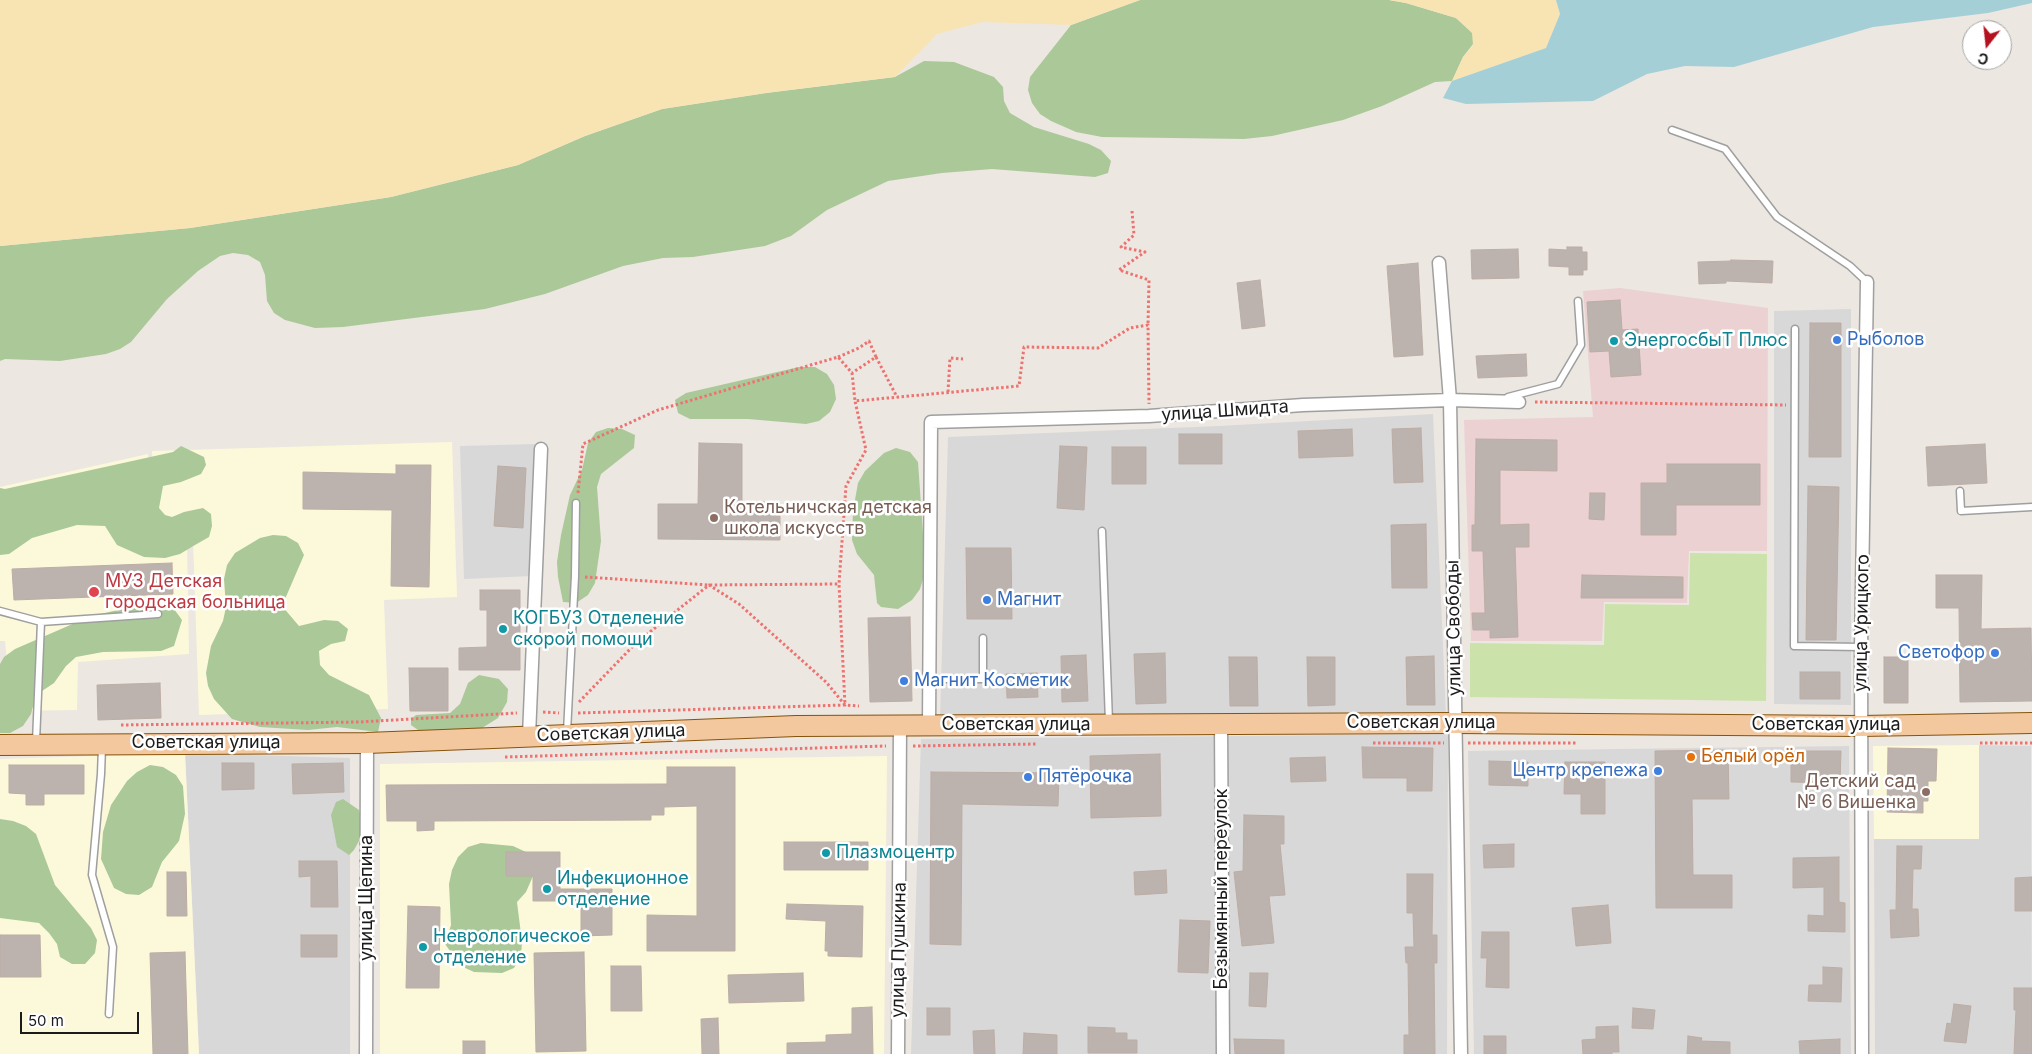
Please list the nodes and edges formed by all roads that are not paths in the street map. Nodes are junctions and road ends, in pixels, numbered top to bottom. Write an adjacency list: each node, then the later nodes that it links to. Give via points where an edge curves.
1 (1672, 130): 3 (lane, via 1725,149 1778,217 1850,266)
2 (1439, 263): 6 (street, улица Свободы)
3 (1867, 282): 18 (street, улица Урицкого)
4 (1578, 301): 7 (lane, via 1581,345 1558,384)
5 (1795, 329): 18 (lane, via 1794,646)
6 (1450, 400): 7 (street, улица Шмидта); 19 (street, улица Шмидта, via 1303,405 1149,416 931,422); 21 (street, улица Свободы)
7 (1484, 400): 8 (street, улица Шмидта)
8 (1519, 402)
9 (541, 448): 27 (street)
10 (1960, 491): 12 (lane, via 1961,511)
11 (576, 503): 28 (lane)
12 (2032, 507)
13 (1102, 531): 23 (lane)
14 (0, 611): 16 (lane)
15 (158, 614): 16 (lane)
16 (41, 622): 29 (lane)
17 (983, 638): 19 (lane, via 983,679)
18 (1861, 647): 26 (street, улица Урицкого)
19 (928, 679): 25 (street)
20 (1221, 723): 21 (main road, Советская улица); 23 (main road, Советская улица); 36 (street, Безымянный переулок)
21 (1455, 723): 26 (main road, Советская улица); 37 (street, улица Свободы)
22 (2032, 723): 26 (main road, Советская улица)
23 (1109, 724): 25 (main road, Советская улица)
24 (900, 726): 25 (main road, Советская улица); 28 (main road, Советская улица, via 796,726); 35 (street, улица Пушкина)
25 (929, 726)
26 (1861, 726): 38 (street, улица Урицкого)
27 (529, 736): 28 (main road, Советская улица); 31 (main road, Советская улица)
28 (567, 736)
29 (36, 743): 30 (main road, Советская улица); 32 (main road, Советская улица)
30 (102, 743): 31 (main road, Советская улица); 33 (lane, via 92,875 113,947)
31 (367, 743): 34 (street, улица Щепина)
32 (0, 745)
33 (109, 1014)
34 (366, 1054)
35 (898, 1054)
36 (1223, 1054)
37 (1461, 1054)
38 (1862, 1054)

